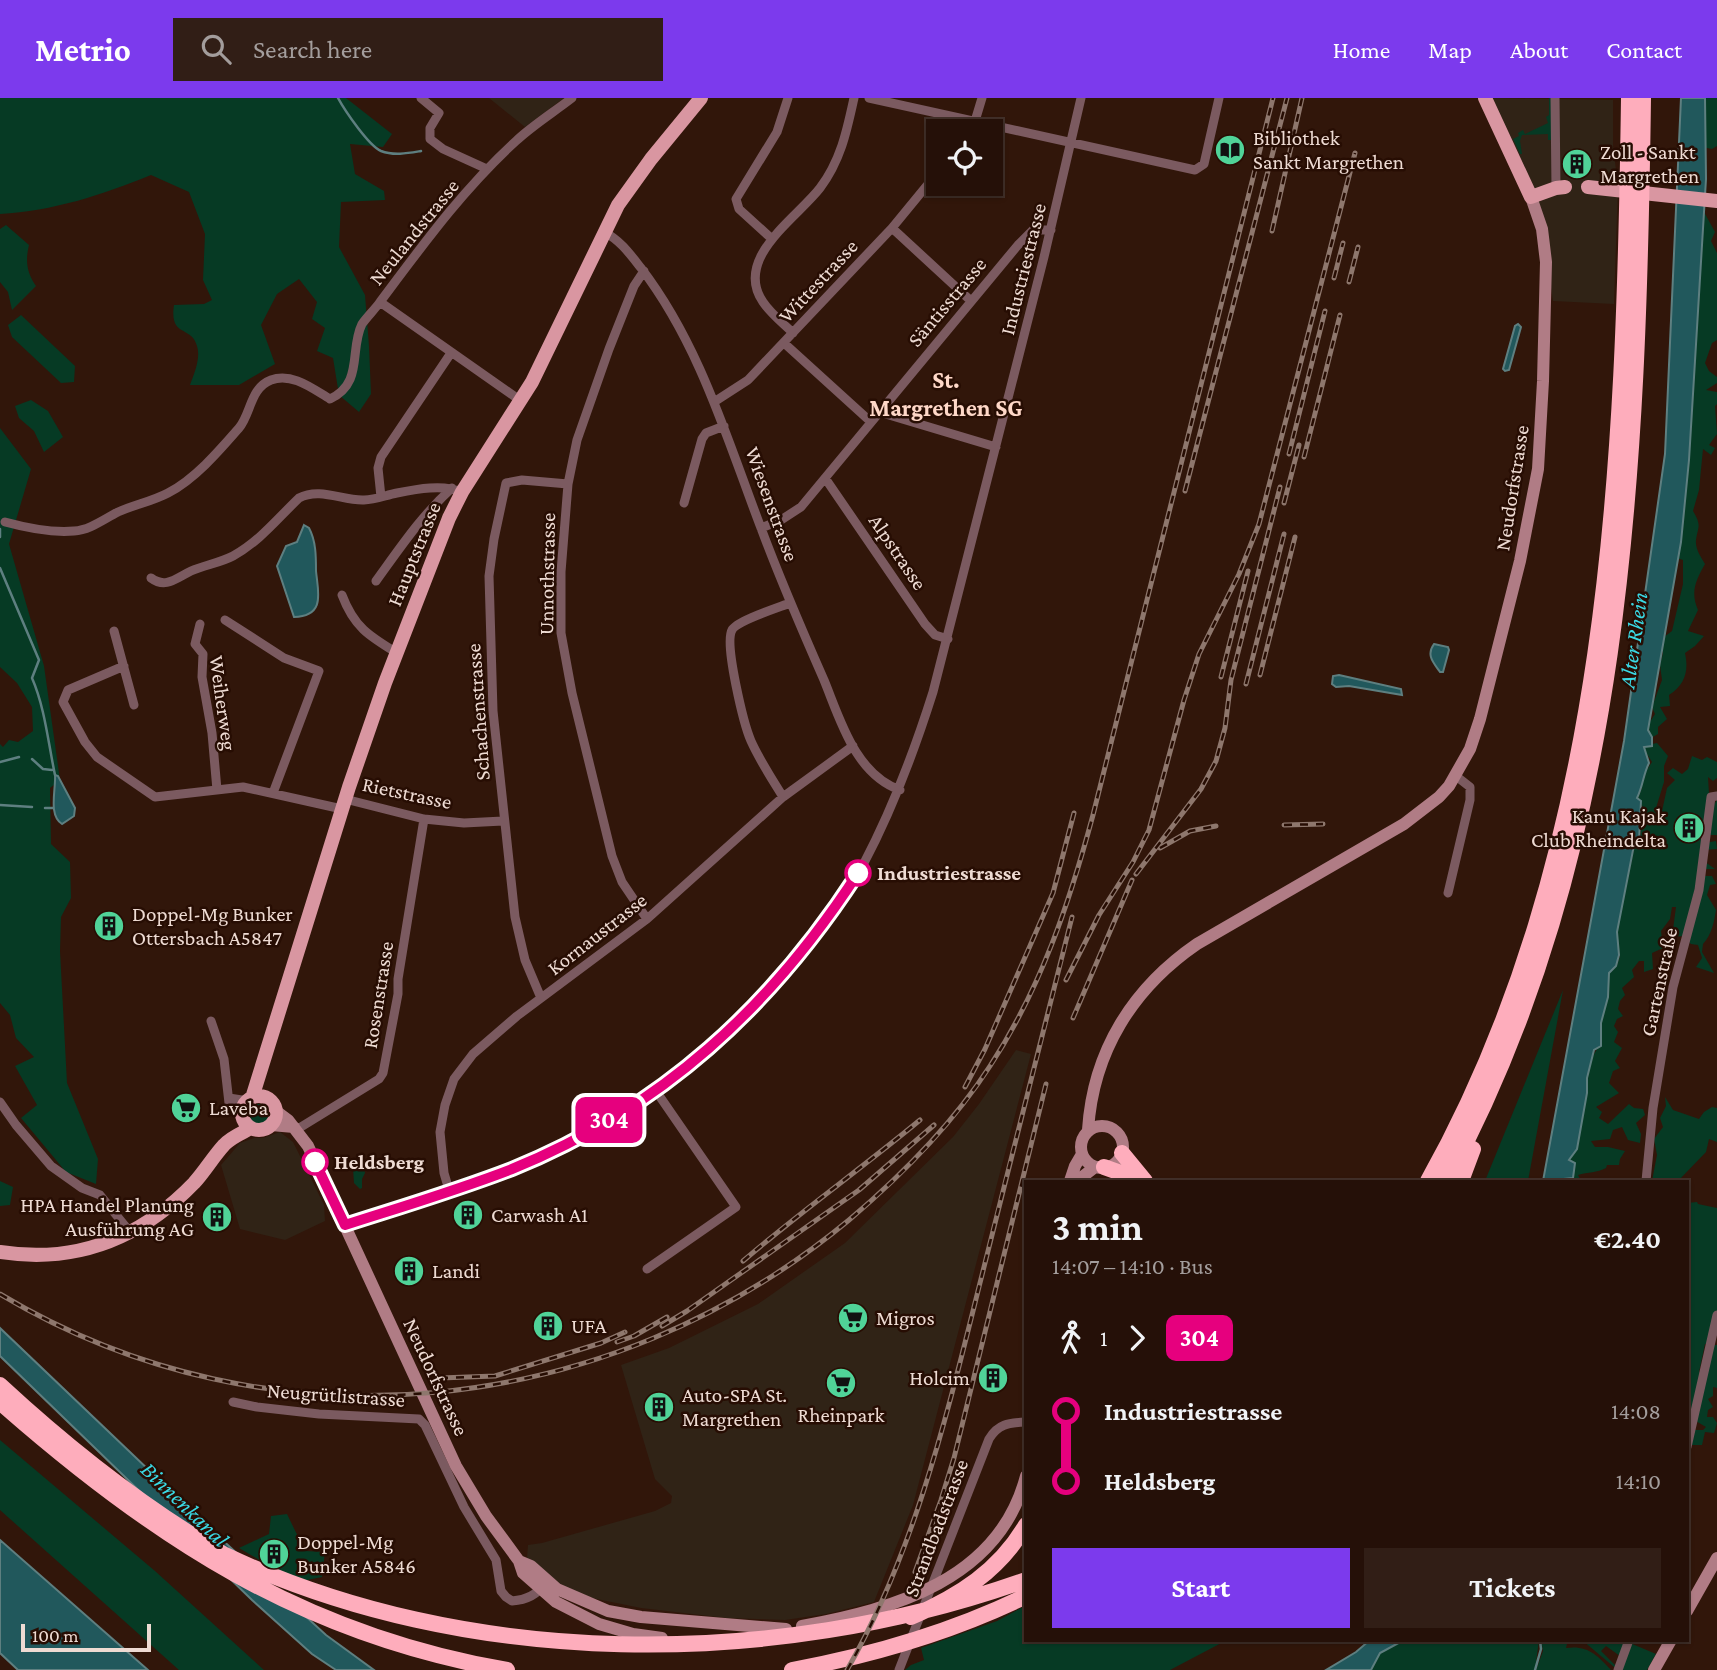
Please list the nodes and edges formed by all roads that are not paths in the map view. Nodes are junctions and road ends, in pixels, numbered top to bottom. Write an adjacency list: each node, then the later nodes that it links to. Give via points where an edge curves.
1 (421, 98): 18 (street, via 439,113 430,128 430,139)
2 (572, 98): 18 (street, Neulandstrasse)
3 (701, 98): 26 (main road, Hauptstrasse, via 643,170)
4 (788, 98): 27 (street, via 777,132 736,200 739,209)
5 (854, 98): 27 (street, via 835,163 820,188)
6 (869, 98): 14 (street)
7 (982, 98): 15 (street)
8 (1081, 98): 17 (street, Industriestrasse)
9 (1219, 98): 17 (street, via 1200,169)
10 (1485, 98): 22 (main road)
11 (1555, 98): 20 (street)
12 (1629, 98): 88 (highway, via 1615,471 1601,611 1579,749 1553,864 1517,980 1479,1078)
13 (1643, 98): 72 (highway, via 1633,426 1610,653 1570,858 1541,961)
14 (945, 119)
15 (976, 119)
16 (1003, 132): 17 (street)
17 (1071, 143): 25 (street, Industriestrasse)
18 (487, 169): 30 (street, Neulandstrasse)
19 (926, 187): 24 (street, Wittestrasse)
20 (1561, 187): 22 (main road)
21 (1588, 187): 23 (main road)
22 (1531, 197): 59 (main road, Neudorfstrasse, via 1542,229 1546,272 1535,491 1480,719)
23 (1717, 201)
24 (892, 228): 29 (street); 31 (street, Wittestrasse)
25 (1051, 230): 29 (street, Säntisstrasse, via 1030,232); 39 (street, Industriestrasse)
26 (604, 232): 28 (street, Wiesenstrasse, via 616,238); 34 (main road, Hauptstrasse)
27 (772, 239): 31 (street, via 757,262 756,286 761,300)
28 (644, 271): 35 (street, Wiesenstrasse, via 690,348); 41 (street, Unnothstrasse, via 588,405)
29 (970, 300): 36 (street, Säntisstrasse)
30 (380, 302): 33 (street, Neulandstrasse); 45 (street, via 362,325 355,370 339,395 330,399 298,381 270,380 260,387 242,425 199,470 168,493 83,530 46,530)
31 (793, 333): 32 (street, Wittestrasse)
32 (784, 343): 35 (street, Wittestrasse, via 748,380); 37 (street)
33 (451, 353): 34 (street, Neulandstrasse); 43 (street, via 381,457)
34 (521, 401): 42 (main road, Hauptstrasse)
35 (714, 401): 38 (street, Wiesenstrasse)
36 (879, 412): 37 (street, Säntisstrasse); 39 (street)
37 (871, 422): 40 (street, Säntisstrasse)
38 (724, 426): 44 (street, via 702,439); 46 (street, Wiesenstrasse)
39 (996, 447): 54 (street, Industriestrasse)
40 (825, 478): 46 (street, Säntisstrasse, via 801,507); 54 (street, Alpstrasse, via 925,624 934,635)
41 (568, 484): 67 (street, Schachenstrasse, via 506,483 494,539 489,597 492,711); 69 (street, Unnothstrasse, via 561,633 612,856 622,882)
42 (457, 490): 43 (street); 48 (street, via 433,505); 55 (main road, Hauptstrasse)
43 (381, 497): 47 (street, via 352,500 314,493 299,498 257,540 231,557 166,583)
44 (684, 503)
45 (5, 522)
46 (761, 528): 50 (street, Wiesenstrasse)
47 (151, 578)
48 (376, 581)
49 (342, 595): 55 (street, via 368,636)
50 (790, 603): 58 (street, Wiesenstrasse); 64 (street, via 737,625 731,634 733,673 750,738)
51 (225, 620): 62 (street, Weiherweg, via 284,658 319,670)
52 (200, 624): 60 (street, Weiherweg, via 195,644 203,653)
53 (114, 631): 56 (street)
54 (948, 639): 61 (street, Industriestrasse)
55 (397, 653): 65 (main road, Hauptstrasse)
56 (124, 666): 57 (street); 60 (street, Rietstrasse, via 68,690 63,702 91,751 155,797)
57 (134, 705)
58 (853, 746): 61 (street, Wiesenstrasse, via 880,780); 64 (street, Kornaustrasse)
59 (1456, 776): 68 (street, via 1470,787 1470,800); 73 (main road, Neudorfstrasse, via 1439,797 1405,824 1177,958 1126,1011)
60 (217, 790): 62 (street, Rietstrasse)
61 (900, 790): 74 (street, Industriestrasse, via 863,865 810,942 753,1009)
62 (273, 793): 65 (street, Rietstrasse)
63 (1717, 796): 91 (street, Gartenstraße, via 1711,797 1699,890 1673,987)
64 (783, 797): 69 (street, Kornaustrasse)
65 (344, 804): 66 (street, Rietstrasse); 76 (main road, Hauptstrasse)
66 (424, 818): 67 (street, Rietstrasse); 79 (street, Rosenstrasse, via 383,1073)
67 (503, 821): 70 (street, Schachenstrasse, via 515,917)
68 (1448, 893)
69 (647, 919): 70 (street, Kornaustrasse)
70 (541, 998): 92 (street, Kornaustrasse, via 481,1046 454,1079 440,1132)
71 (211, 1021): 76 (street, via 224,1059 229,1098)
72 (1498, 1073): 89 (highway); 90 (highway)
73 (1098, 1074): 78 (main road, Neudorfstrasse, via 1098,1106); 80 (main road, Neudorfstrasse)
74 (656, 1091): 92 (street, Industriestrasse, via 576,1139 510,1170); 96 (street, via 736,1207)
75 (0, 1102): 94 (street, via 51,1166 100,1195)
76 (250, 1109): 77 (main road, via 272,1103); 77 (main road, via 260,1130); 94 (main road, via 203,1173 175,1202)
77 (273, 1118): 79 (main road)
78 (1105, 1125): 80 (main road); 81 (main road, via 1120,1136)
79 (295, 1129): 93 (main road, Neudorfstrasse, via 308,1146)
80 (1088, 1130): 82 (main road, via 1082,1139)
81 (1122, 1153): 83 (main road, via 1115,1163); 87 (highway)
82 (1082, 1154): 83 (main road, via 1089,1164); 84 (main road)
83 (1099, 1167): 85 (main road); 86 (highway)
84 (1070, 1180)
85 (1079, 1180)
86 (1130, 1180)
87 (1144, 1180)
88 (1428, 1180)
89 (1446, 1180)
90 (1461, 1180)
91 (1646, 1180)
92 (449, 1190): 93 (street, Industriestrasse)
93 (345, 1225): 106 (main road, Neudorfstrasse, via 456,1466 523,1573)
94 (131, 1232): 95 (main road, via 80,1251 37,1256)
95 (0, 1252)
96 (647, 1269)
97 (1717, 1315): 102 (street)
98 (0, 1385): 114 (highway, via 143,1501 225,1555 287,1587 396,1630)
99 (0, 1402): 117 (highway, via 78,1469 184,1545 268,1593 420,1651)
100 (233, 1402): 106 (street, Neugrütlistrasse, via 319,1414 419,1419 496,1560 506,1597 519,1600)
101 (1024, 1422): 119 (street, Strandbadstrasse, via 1007,1423 993,1431)
102 (1689, 1438)
103 (1024, 1481): 110 (main road, Neudorfstrasse, via 997,1535 953,1575 879,1609)
104 (1024, 1528): 113 (highway, via 1002,1558 975,1583)
105 (1717, 1558): 109 (main road)
106 (539, 1580): 110 (main road, Neudorfstrasse, via 623,1615); 110 (main road, Neudorfstrasse, via 556,1601 585,1618 634,1634 695,1639)
107 (1024, 1581): 113 (highway, via 948,1614)
108 (1024, 1596): 118 (highway, via 897,1646)
109 (1689, 1607)
110 (786, 1629)
111 (1628, 1642): 120 (street)
112 (1670, 1642): 116 (main road)
113 (852, 1644): 115 (highway)
114 (521, 1658)
115 (778, 1658)
116 (1659, 1669)
117 (507, 1670)
118 (792, 1670)
119 (899, 1670)
120 (1618, 1670)

